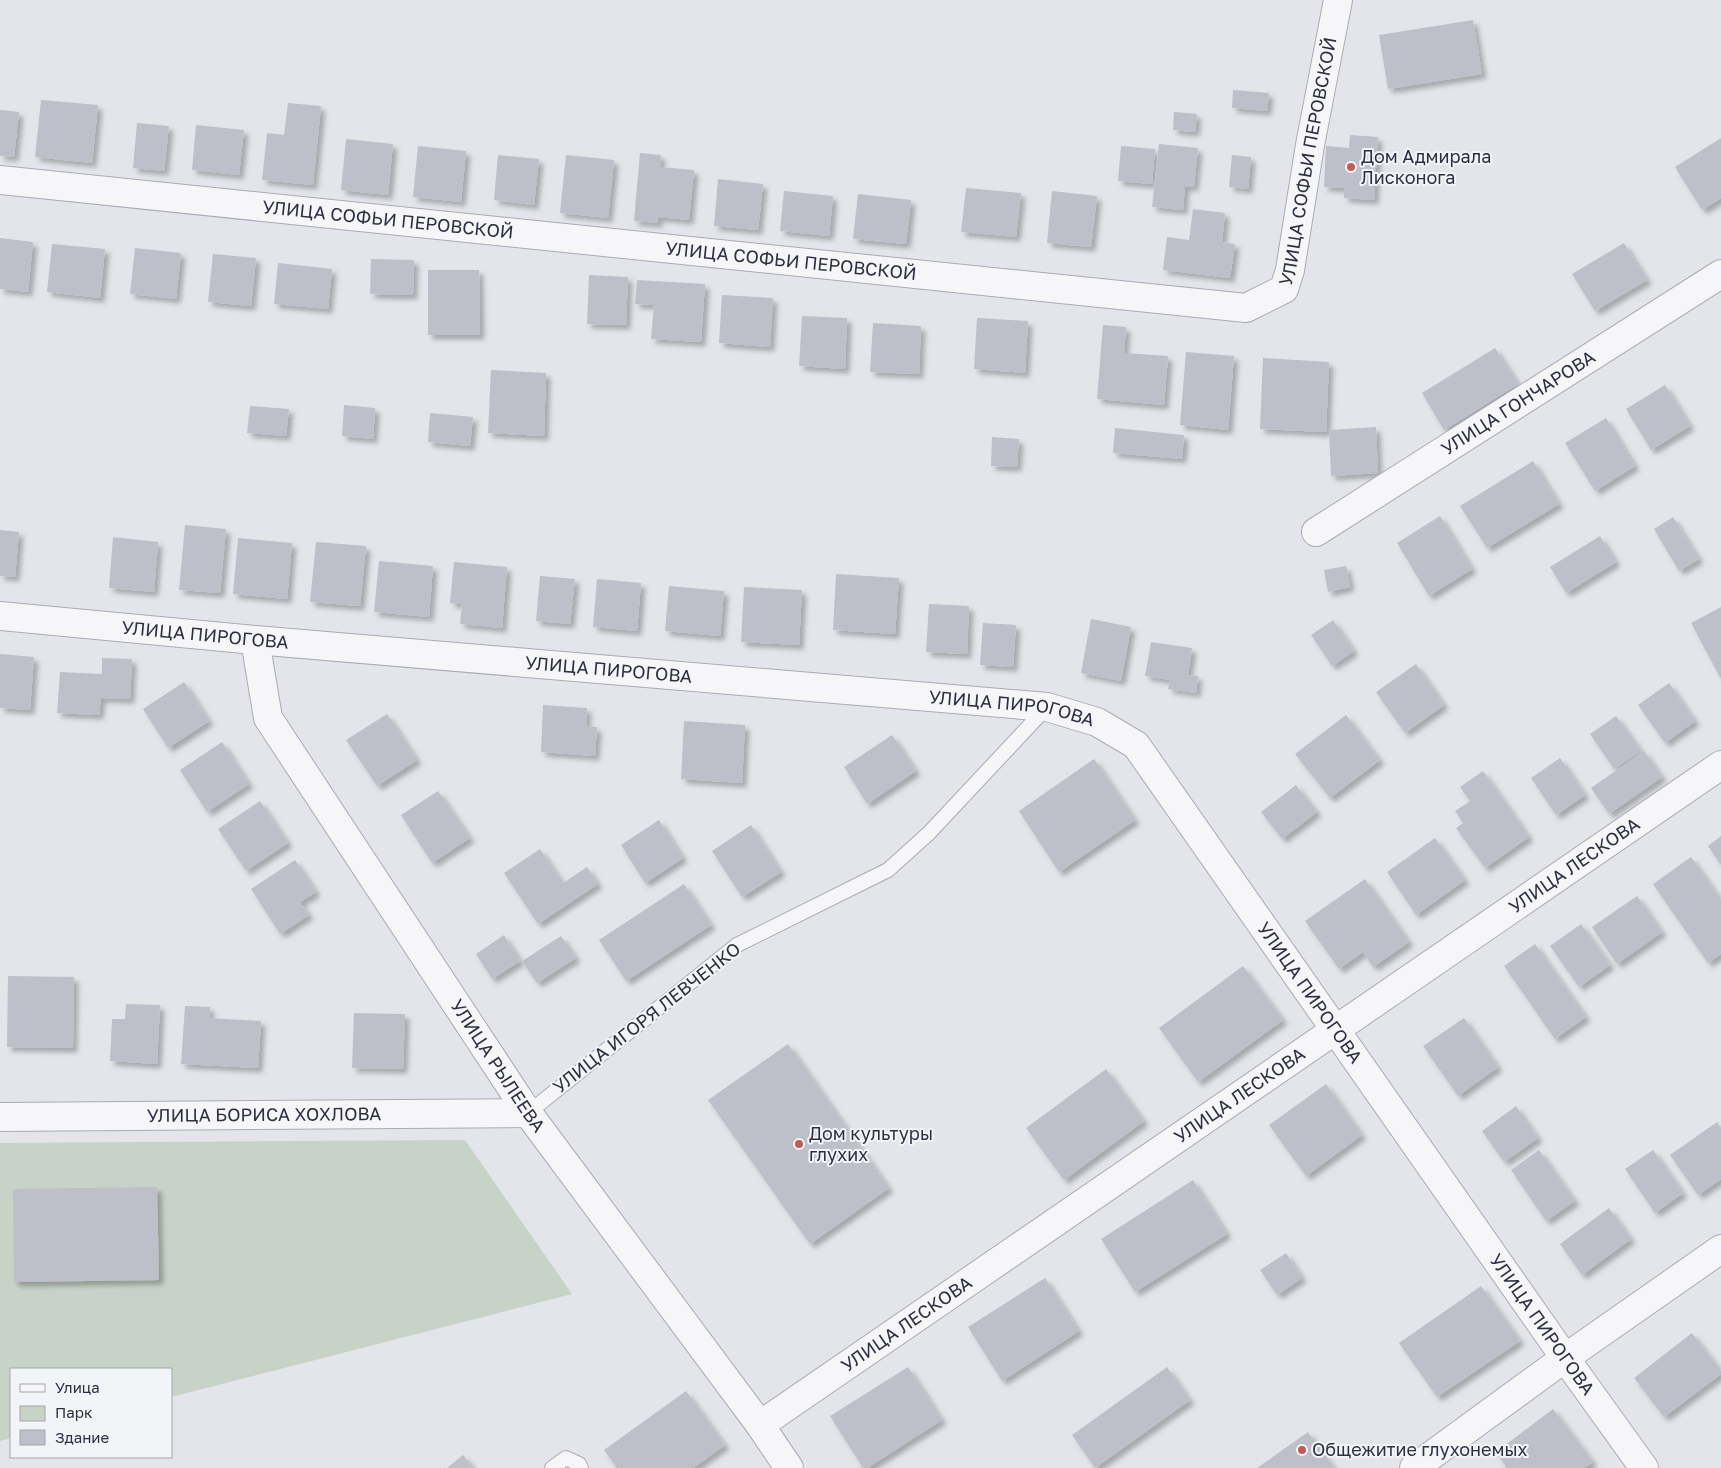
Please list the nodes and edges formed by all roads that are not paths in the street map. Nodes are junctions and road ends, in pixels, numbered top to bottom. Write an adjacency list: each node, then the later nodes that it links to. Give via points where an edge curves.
1 (1338, 0): 2 (street, УЛИЦА СОФЬИ ПЕРОВСКОЙ, via 1290,270 1284,289 1246,308)
2 (0, 180)
3 (1721, 274): 4 (street, УЛИЦА ГОНЧАРОВА)
4 (1316, 532)
5 (0, 616): 6 (street, УЛИЦА ПИРОГОВА)
6 (255, 640): 7 (street, УЛИЦА ПИРОГОВА); 10 (street, УЛИЦА РЫЛЕЕВА, via 268,718)
7 (1047, 707): 9 (street, УЛИЦА ПИРОГОВА, via 1097,722 1136,745); 10 (lane, УЛИЦА ИГОРЯ ЛЕВЧЕНКО, via 929,833 888,870 737,945)
8 (1721, 766): 9 (street, УЛИЦА ЛЕСКОВА)
9 (1335, 1032): 13 (street, УЛИЦА ПИРОГОВА); 14 (street, УЛИЦА ЛЕСКОВА)
10 (528, 1113): 11 (street, УЛИЦА БОРИСА ХОХЛОВА); 14 (street, УЛИЦА РЫЛЕЕВА)
11 (0, 1117)
12 (1721, 1248): 13 (street)
13 (1565, 1358): 15 (street, УЛИЦА ПИРОГОВА); 19 (street)
14 (760, 1425): 18 (street, УЛИЦА РЫЛЕЕВА)
15 (1642, 1467)
16 (552, 1468): 17 (lane, via 566,1458)
17 (581, 1468)
18 (789, 1468)
19 (1414, 1468)

